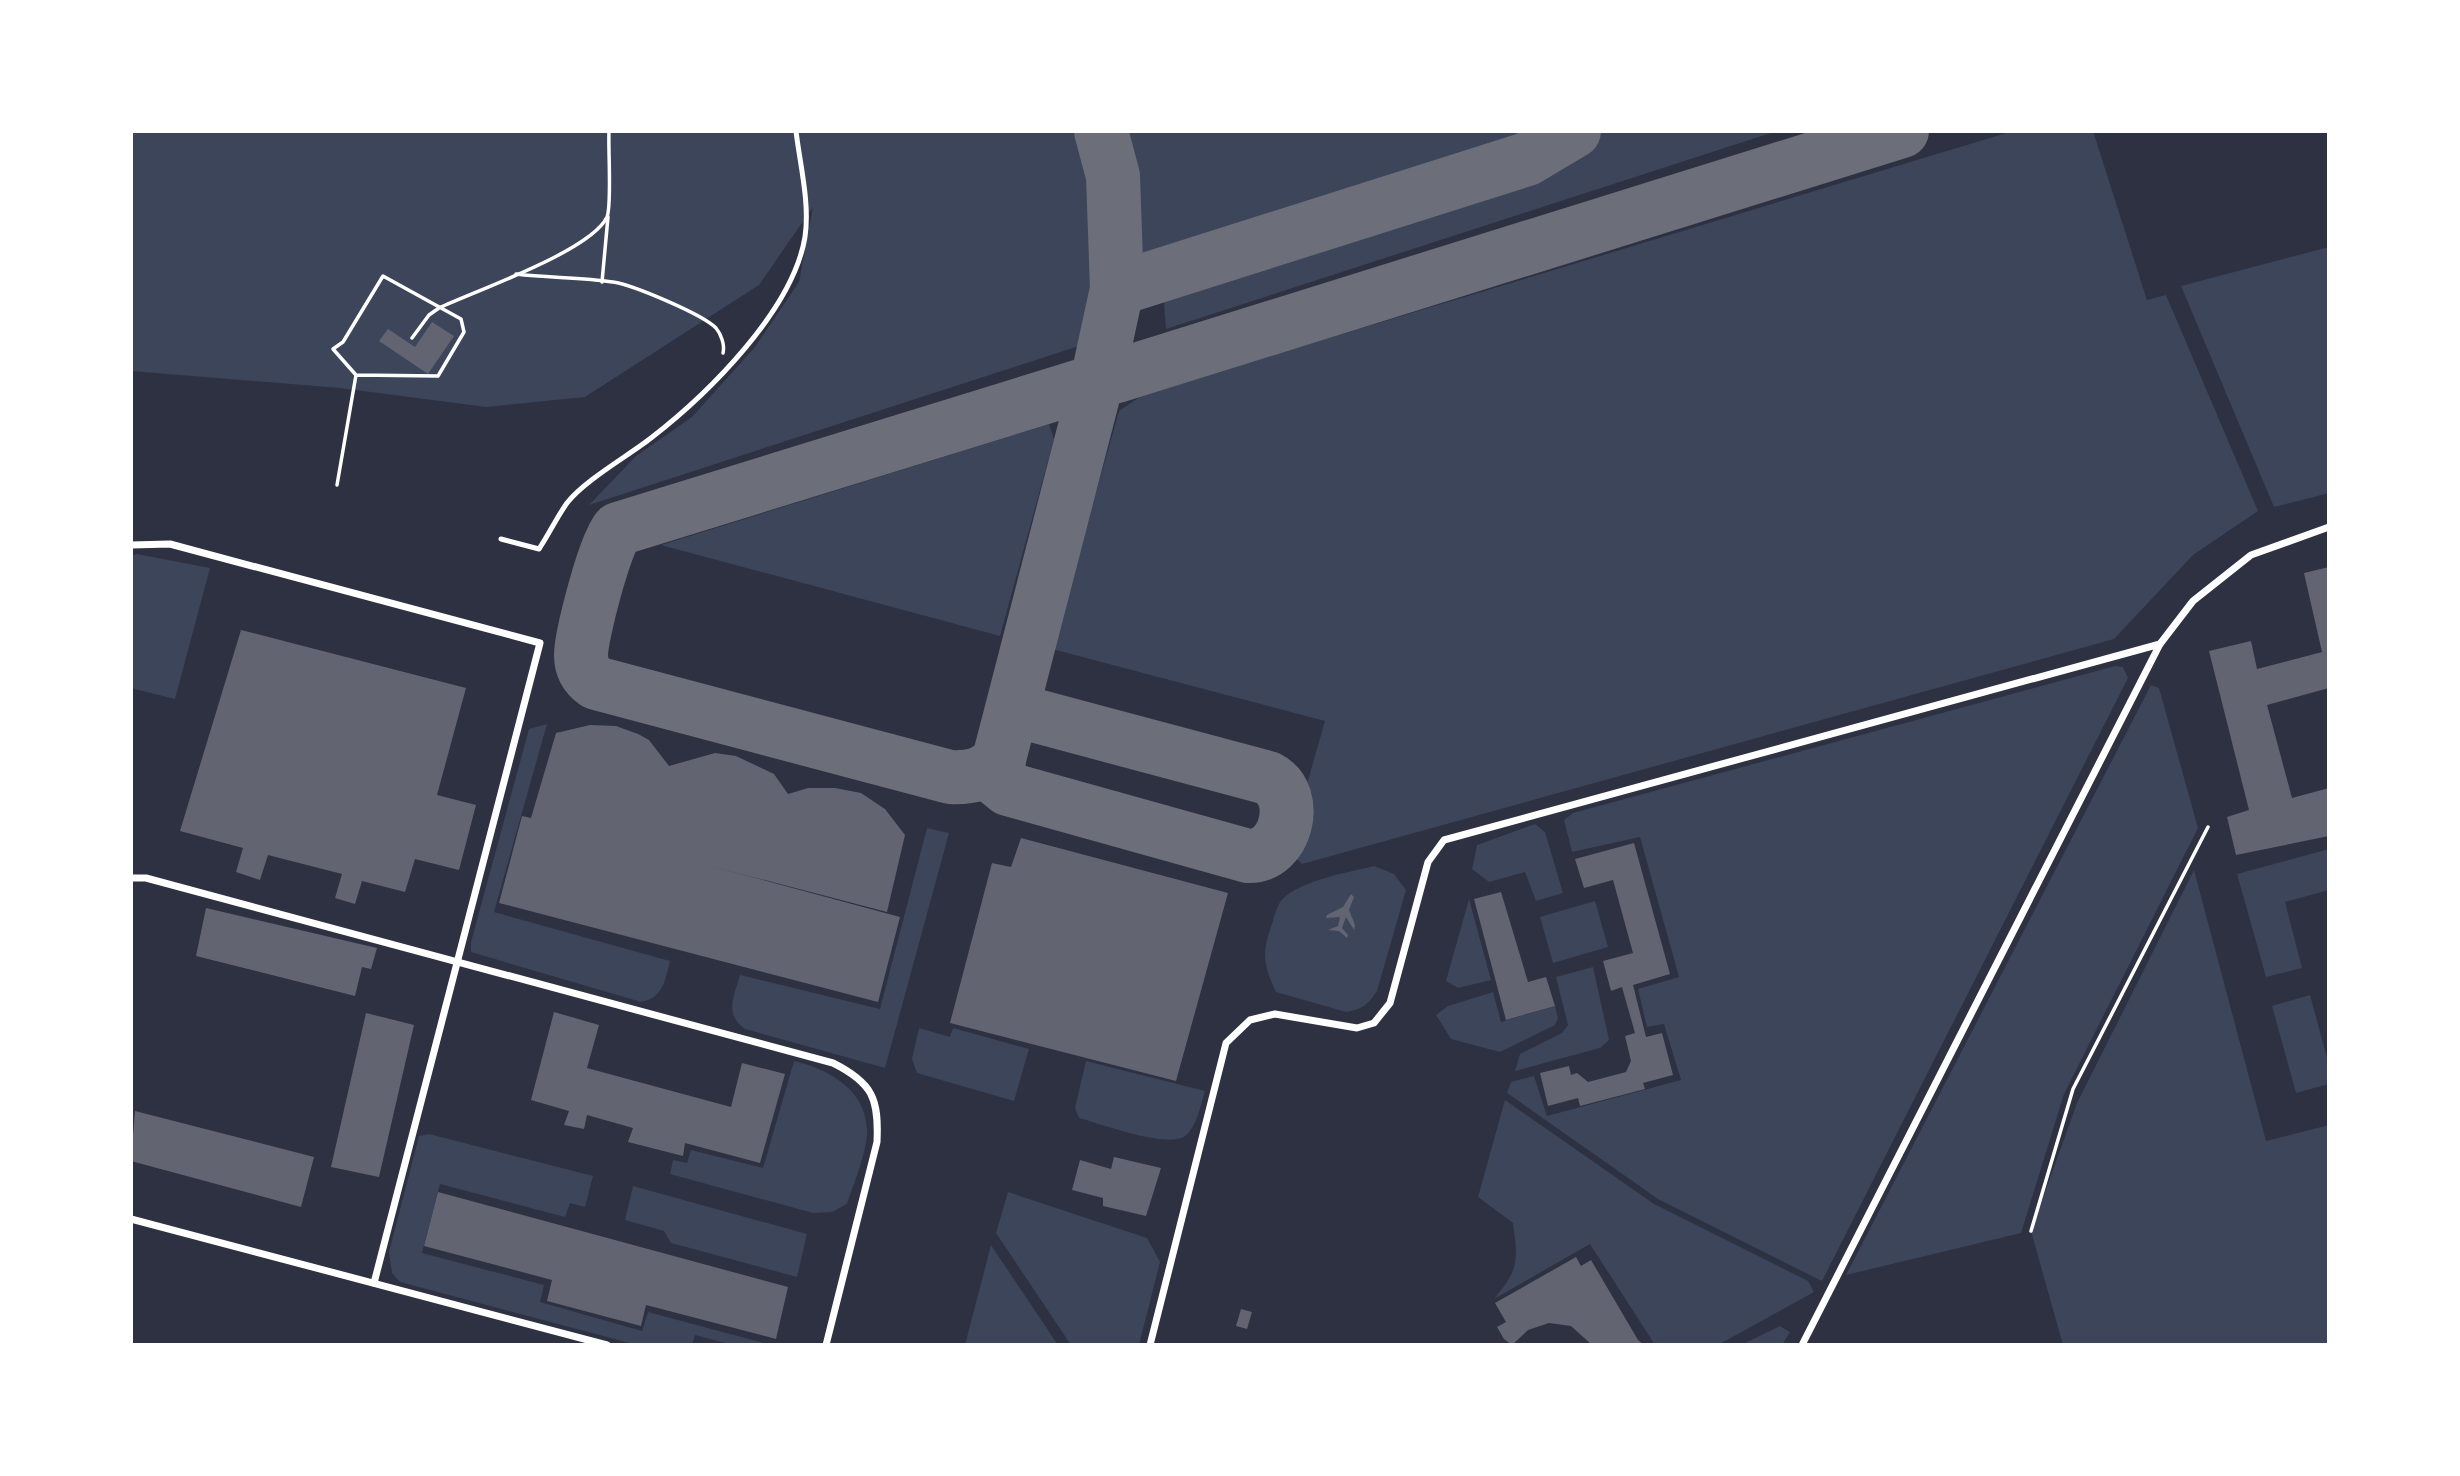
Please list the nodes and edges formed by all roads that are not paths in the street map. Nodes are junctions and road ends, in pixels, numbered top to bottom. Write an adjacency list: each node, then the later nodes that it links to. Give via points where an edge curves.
1 (796, 131): 3 (lane, via 806,227 798,266 757,332 683,411 567,503 539,549)
2 (2329, 527): 5 (street, via 2251,555 2193,601)
3 (501, 539)
4 (131, 545): 7 (street, via 170,544 540,643)
5 (2160, 645): 12 (street, via 1444,840 1428,862 1390,1003 1374,1023 1357,1028 1275,1014 1250,1020 1226,1043); 13 (street)
6 (131, 878): 7 (street, via 146,878)
7 (456, 961): 9 (street); 11 (street, via 833,1063 869,1088 879,1111 877,1142)
8 (131, 1219): 9 (street)
9 (374, 1283): 10 (street)
10 (607, 1345)
11 (826, 1345)
12 (1150, 1345)
13 (1802, 1345)

